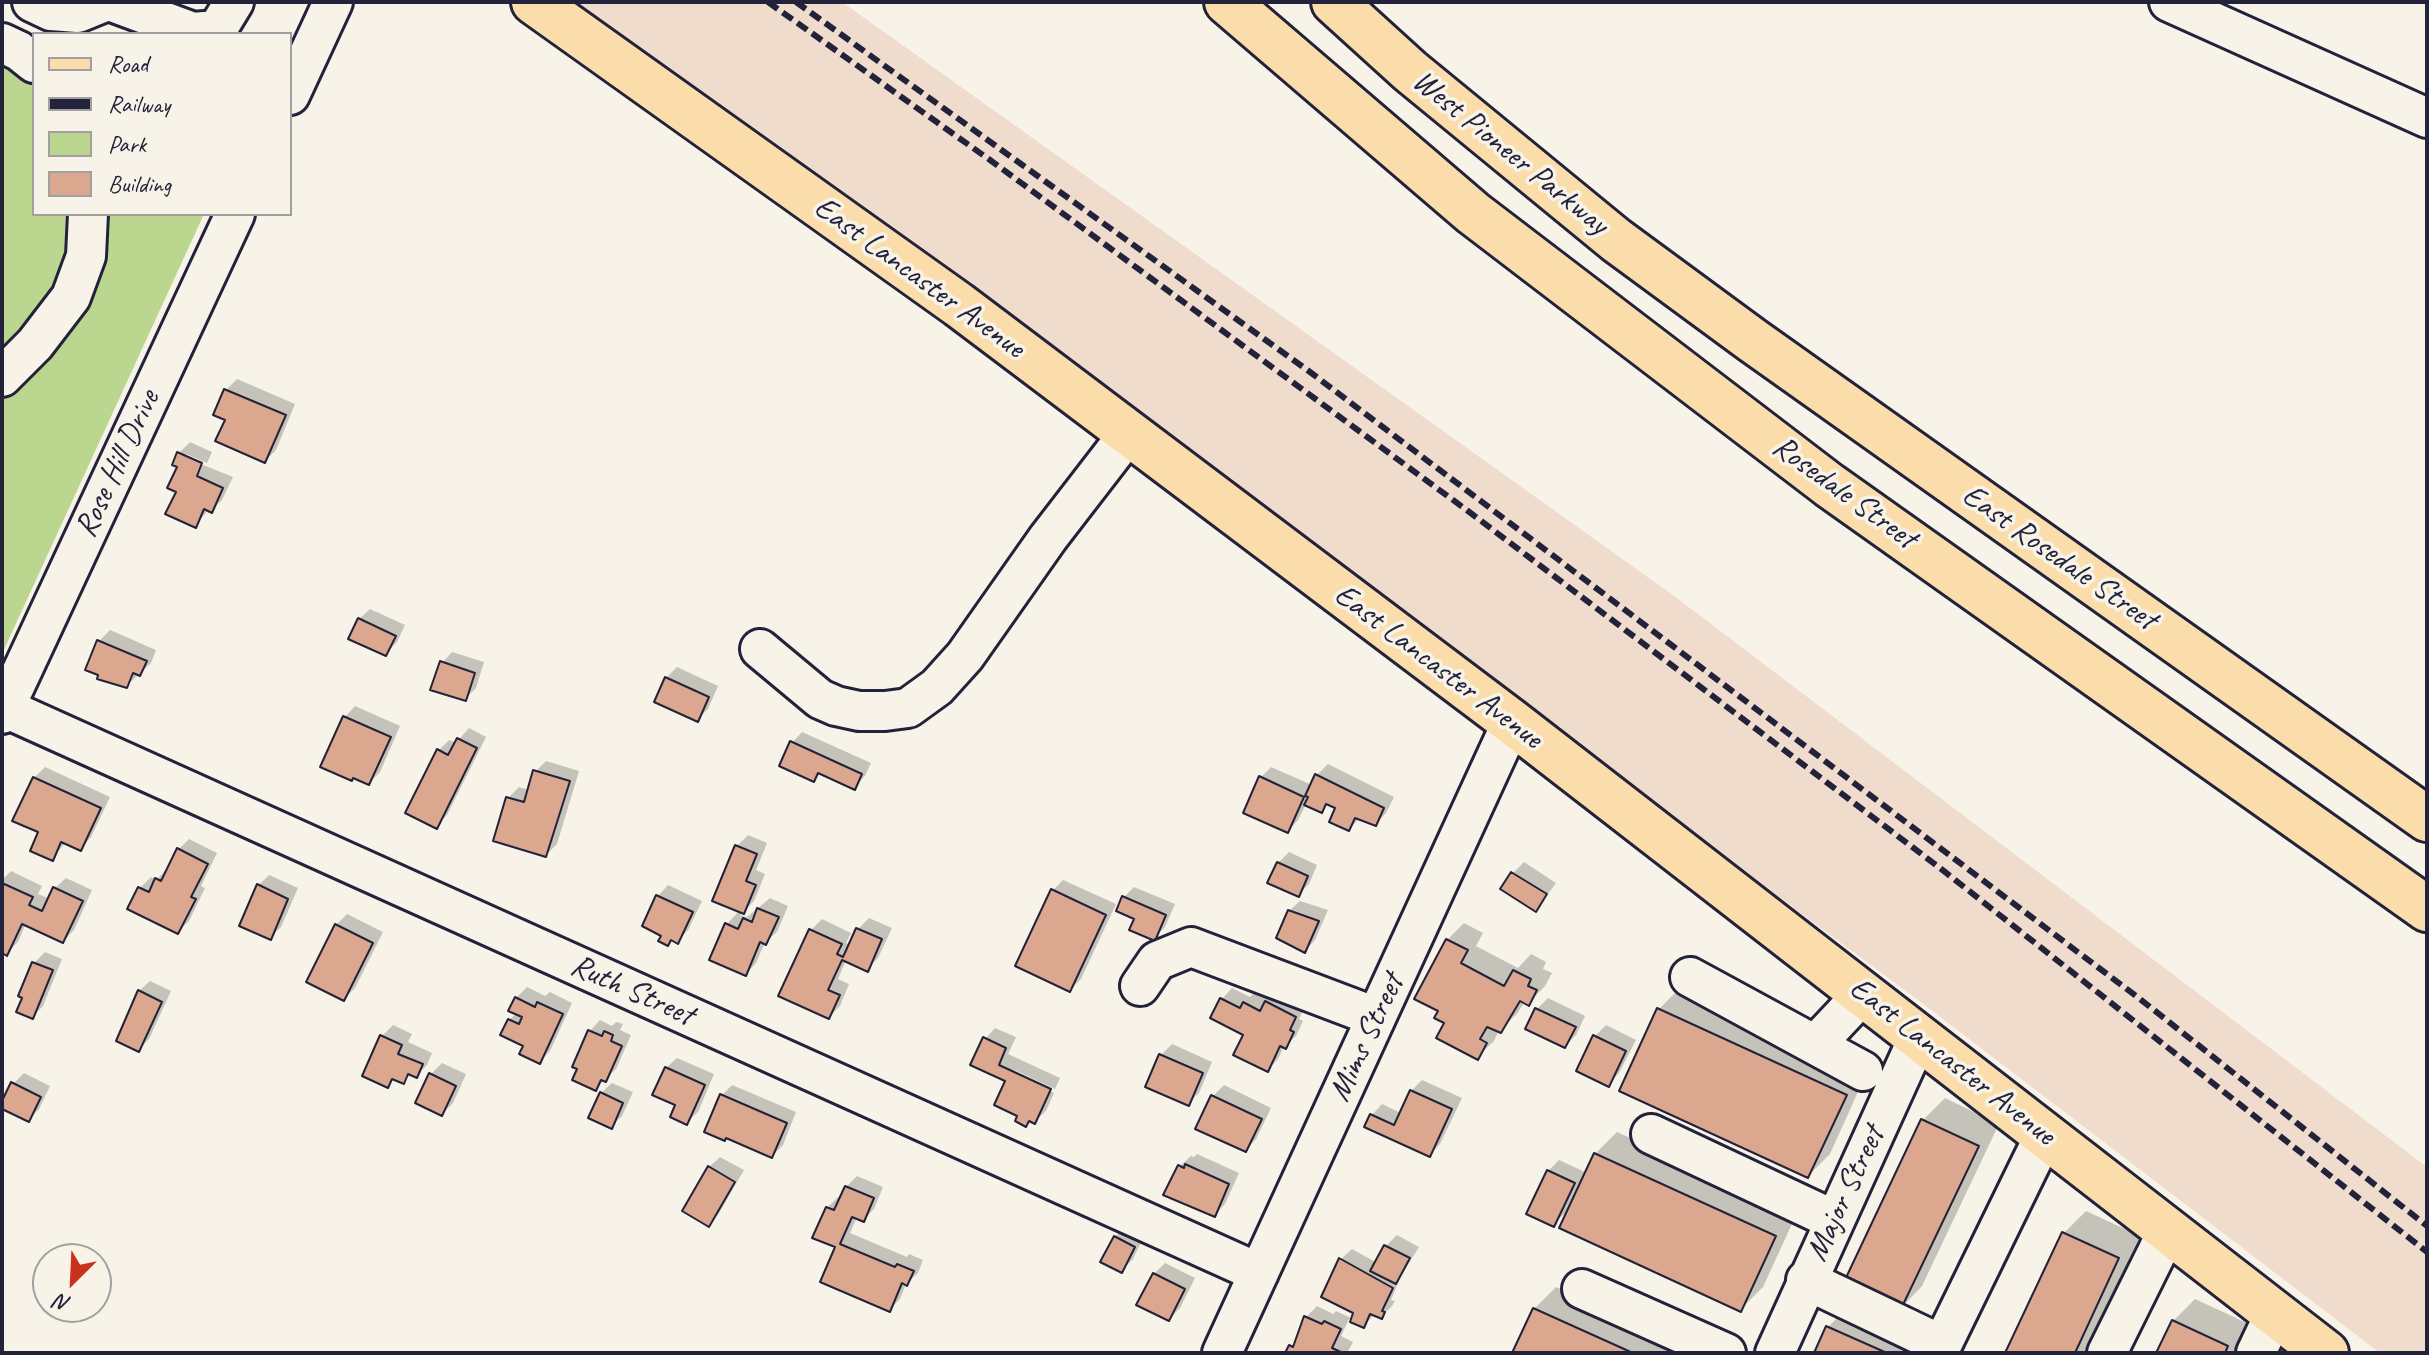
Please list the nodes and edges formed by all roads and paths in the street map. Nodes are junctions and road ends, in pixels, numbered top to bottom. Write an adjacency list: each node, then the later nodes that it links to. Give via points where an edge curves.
1 (32, 2): 2 (street, via 51,11 78,13)
2 (105, 2)
3 (112, 2): 4 (street, via 193,32 217,30)
4 (234, 2)
5 (333, 2): 12 (street)
6 (534, 2): 18 (main road, East Lancaster Avenue)
7 (1227, 2): 23 (main road, Rosedale Street, via 1473,213 1817,475)
8 (1334, 2): 16 (main road, West Pioneer Parkway, via 1458,111)
9 (2169, 2): 13 (street)
10 (2, 43): 11 (street)
11 (32, 61)
12 (292, 91)
13 (2427, 118)
14 (88, 216): 17 (street, via 86,256 71,297)
15 (234, 216): 20 (street, Rose Hill Drive)
16 (1692, 296): 22 (main road, East Rosedale Street)
17 (2, 377)
18 (1129, 433): 19 (street, via 965,656 937,687 908,708 859,711 836,706); 21 (main road, East Lancaster Avenue)
19 (760, 649)
20 (3, 711): 35 (street, Ruth Street)
21 (1512, 722): 26 (main road, East Lancaster Avenue); 27 (street, Mims Street)
22 (2427, 819)
23 (2427, 909)
24 (1690, 977): 29 (street)
25 (1140, 986): 27 (street, via 1157,961 1191,947)
26 (1864, 993): 28 (main road, East Lancaster Avenue); 29 (street)
27 (1376, 1017): 35 (street, Mims Street)
28 (1919, 1036): 32 (main road, East Lancaster Avenue); 33 (street, Major Street)
29 (1816, 1044): 30 (street)
30 (1863, 1071)
31 (1651, 1134): 33 (street)
32 (2045, 1134): 34 (main road, East Lancaster Avenue); 36 (street, via 1942,1345)
33 (1834, 1220): 36 (street, Major Street)
34 (2168, 1230): 38 (main road, East Lancaster Avenue); 42 (street)
35 (1259, 1273): 39 (street, Mims Street)
36 (1806, 1280): 41 (street, Major Street)
37 (1582, 1289): 40 (street)
38 (2275, 1313): 43 (street); 44 (main road, East Lancaster Avenue)
39 (1222, 1353)
40 (1726, 1353)
41 (1775, 1353)
42 (2107, 1353)
43 (2256, 1353)
44 (2326, 1353)

